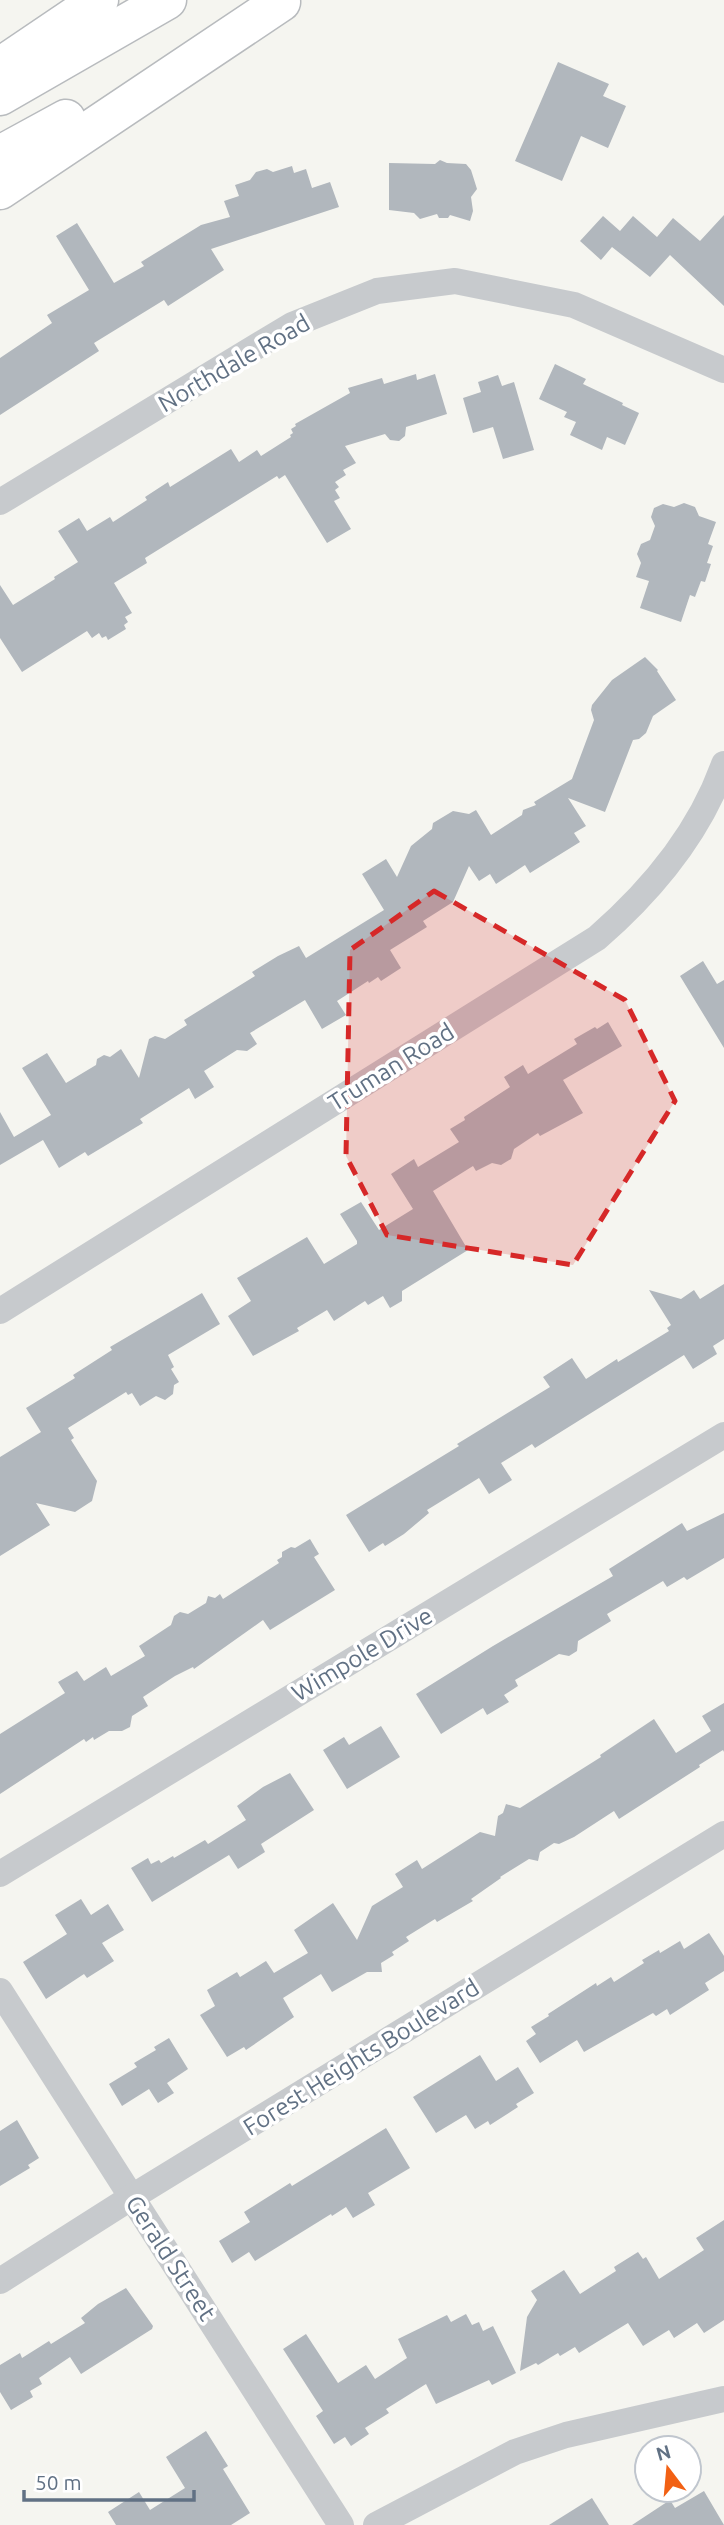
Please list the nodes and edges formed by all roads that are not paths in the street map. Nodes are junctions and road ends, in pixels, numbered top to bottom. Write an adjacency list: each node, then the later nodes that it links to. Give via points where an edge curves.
1 (99, 0): 4 (highway)
2 (167, 0): 5 (highway)
3 (283, 1): 6 (highway); 7 (highway)
4 (0, 67)
5 (0, 96)
6 (0, 155)
7 (0, 190)
8 (724, 370): 9 (street, Northdale Road, via 575,305 455,281 377,291 292,325)
9 (0, 502)
10 (724, 764): 11 (street, Truman Road, via 685,841 625,914 597,937)
11 (0, 1311)
12 (724, 1435): 14 (street, Wimpole Drive)
13 (724, 1834): 16 (street, Forest Heights Boulevard)
14 (0, 1874)
15 (0, 1991): 16 (street, Gerald Street)
16 (132, 2197): 17 (street, Forest Heights Boulevard); 19 (street, Gerald Street)
17 (0, 2281)
18 (724, 2399): 20 (street, via 566,2435 514,2452)
19 (341, 2525)
20 (376, 2525)

